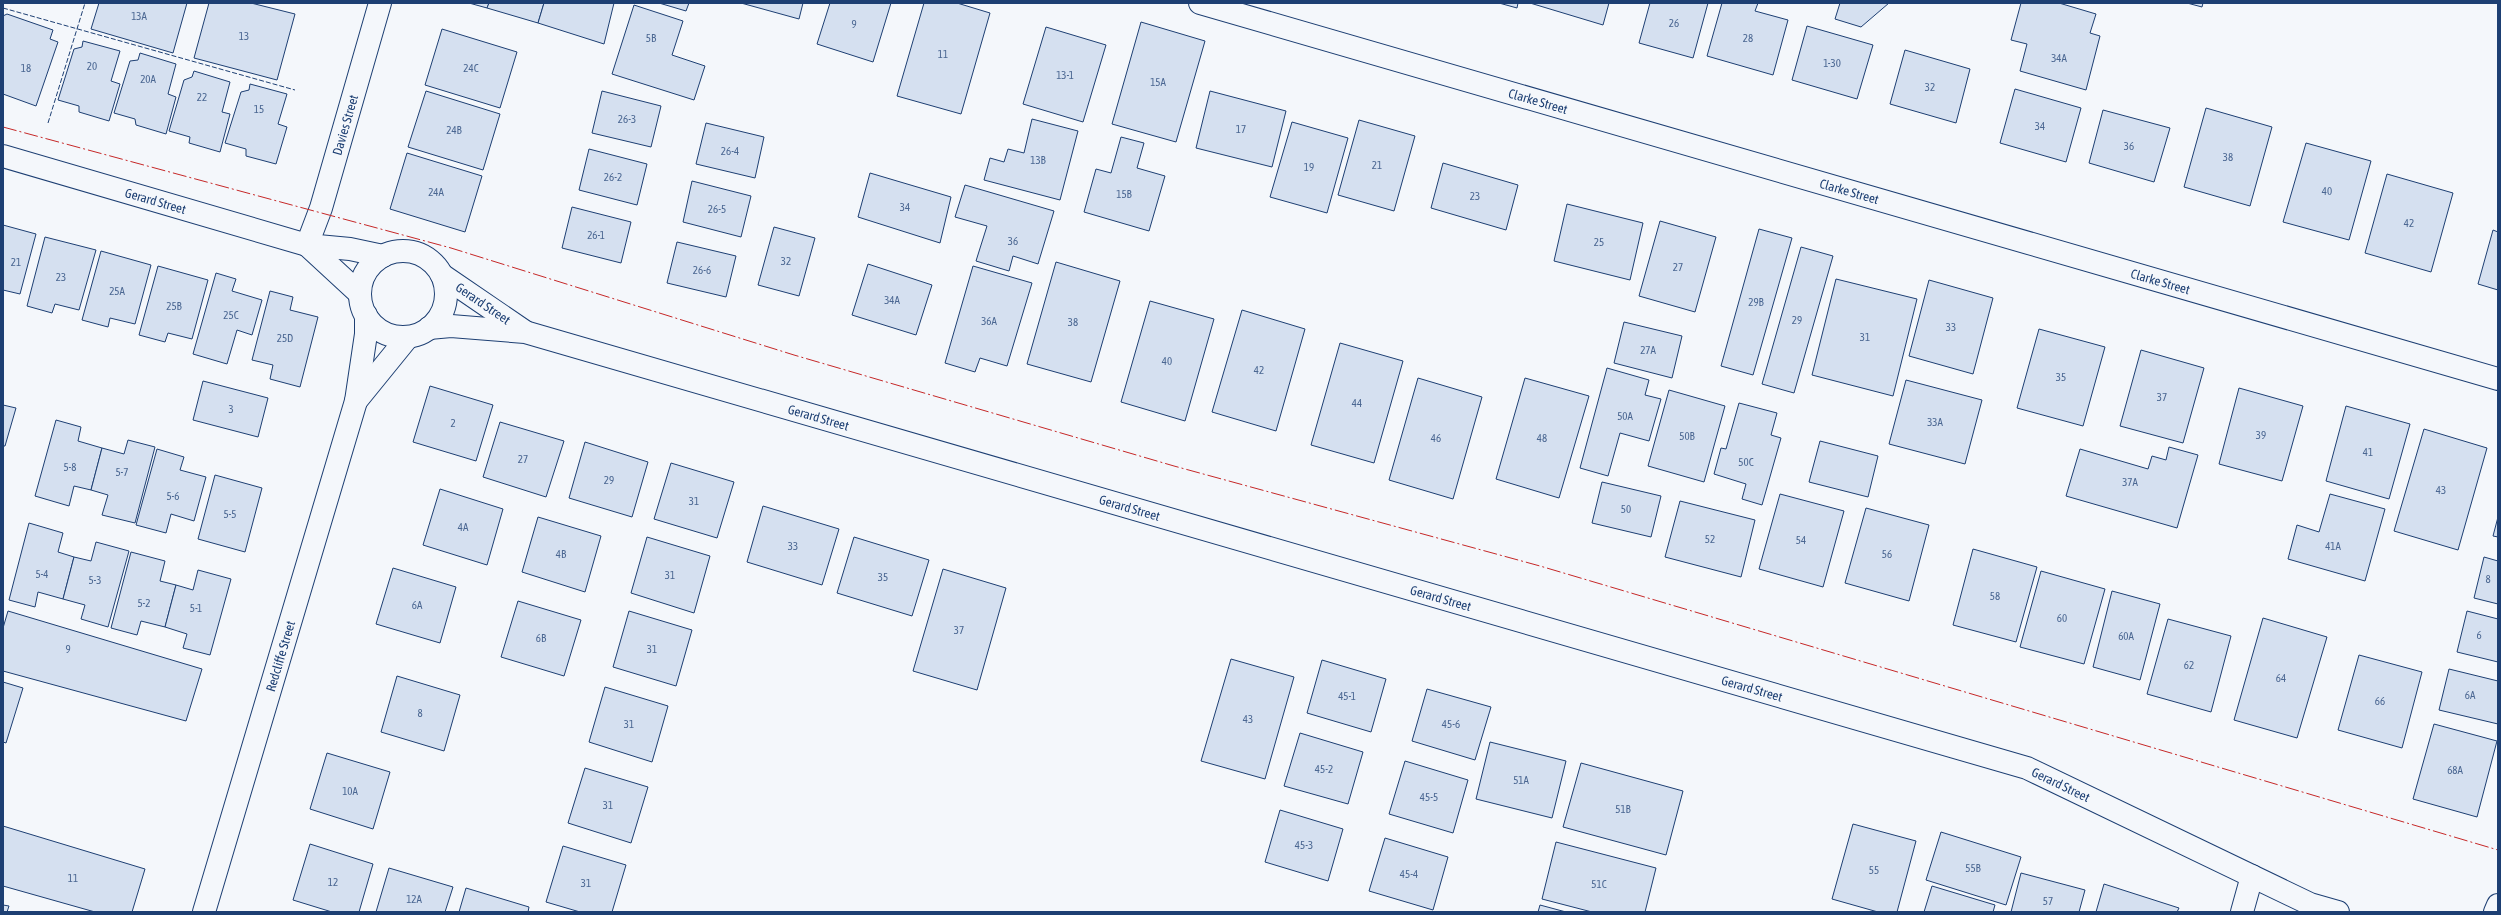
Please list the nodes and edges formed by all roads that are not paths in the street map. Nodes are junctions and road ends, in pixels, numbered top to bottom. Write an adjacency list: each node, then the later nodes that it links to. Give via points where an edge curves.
1 (380, 3): 4 (street, Davies Street, via 321,208)
2 (1200, 3): 12 (street, Clarke Street)
3 (3, 156): 4 (street, Gerard Street)
4 (307, 245): 5 (street, Gerard Street, via 350,249); 7 (street, Gerard Street)
5 (383, 256): 6 (street, via 396,251 410,251 423,255); 7 (street, via 366,271)
6 (442, 275): 9 (street, via 446,289 445,304 439,317); 10 (street, Gerard Street)
7 (360, 294): 8 (street)
8 (366, 316): 11 (street, via 385,332 397,337); 13 (street, Redcliffe Street, via 366,334)
9 (429, 328): 10 (street, Gerard Street, via 451,326); 11 (street)
10 (525, 332): 14 (street, Gerard Street, via 2026,768)
11 (408, 337): 13 (street, Redcliffe Street)
12 (2498, 379)
13 (356, 401): 16 (street, Redcliffe Street)
14 (2252, 876): 17 (street); 18 (street, Gerard Street, via 2310,904)
15 (2498, 906): 19 (street)
16 (204, 912)
17 (2242, 912)
18 (2338, 912)
19 (2495, 912)

